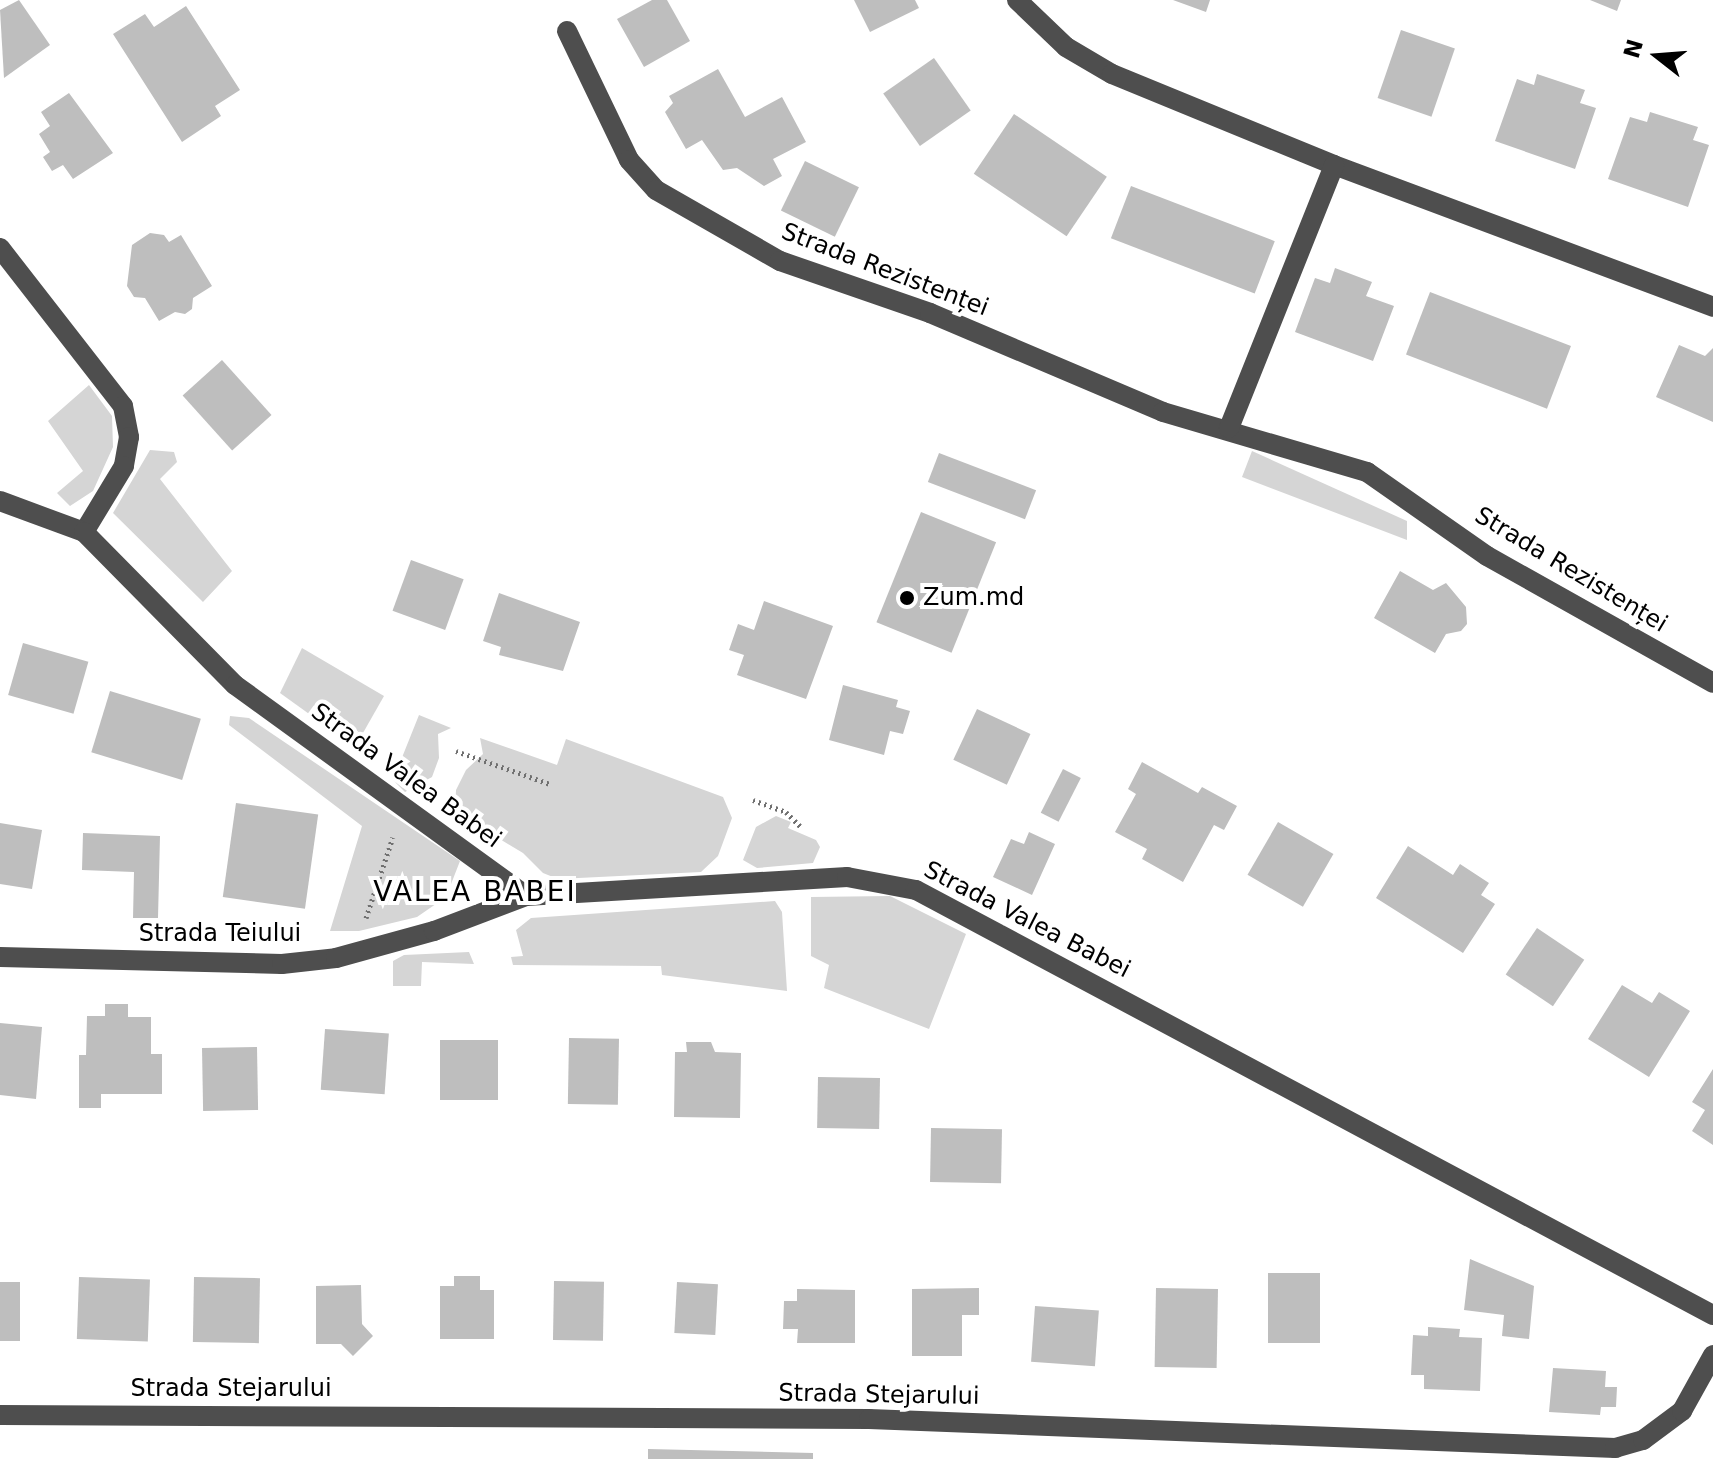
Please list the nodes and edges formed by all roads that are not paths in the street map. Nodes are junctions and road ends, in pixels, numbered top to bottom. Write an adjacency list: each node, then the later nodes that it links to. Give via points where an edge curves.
1 (1017, 0): 3 (street, via 1066,47 1112,74)
2 (567, 31): 6 (street, Strada Rezistenței, via 629,160 656,190 780,261 930,313 1163,412)
3 (1334, 165): 5 (street); 6 (street)
4 (0, 248): 8 (street, via 123,406 129,437 124,466)
5 (1713, 307)
6 (1229, 428): 9 (street, Strada Rezistenței, via 1367,472 1487,556)
7 (0, 501): 8 (street)
8 (84, 532): 10 (street, Strada Valea Babei, via 235,685)
9 (1713, 683)
10 (526, 896): 11 (street, Strada Teiului, via 434,931 354,953 282,964); 12 (street, Strada Valea Babei, via 847,877 916,890)
11 (0, 957)
12 (1713, 1315)
13 (1713, 1355): 14 (street, Strada Stejarului, via 1682,1411 1643,1440 1615,1448 869,1419)
14 (0, 1415)

